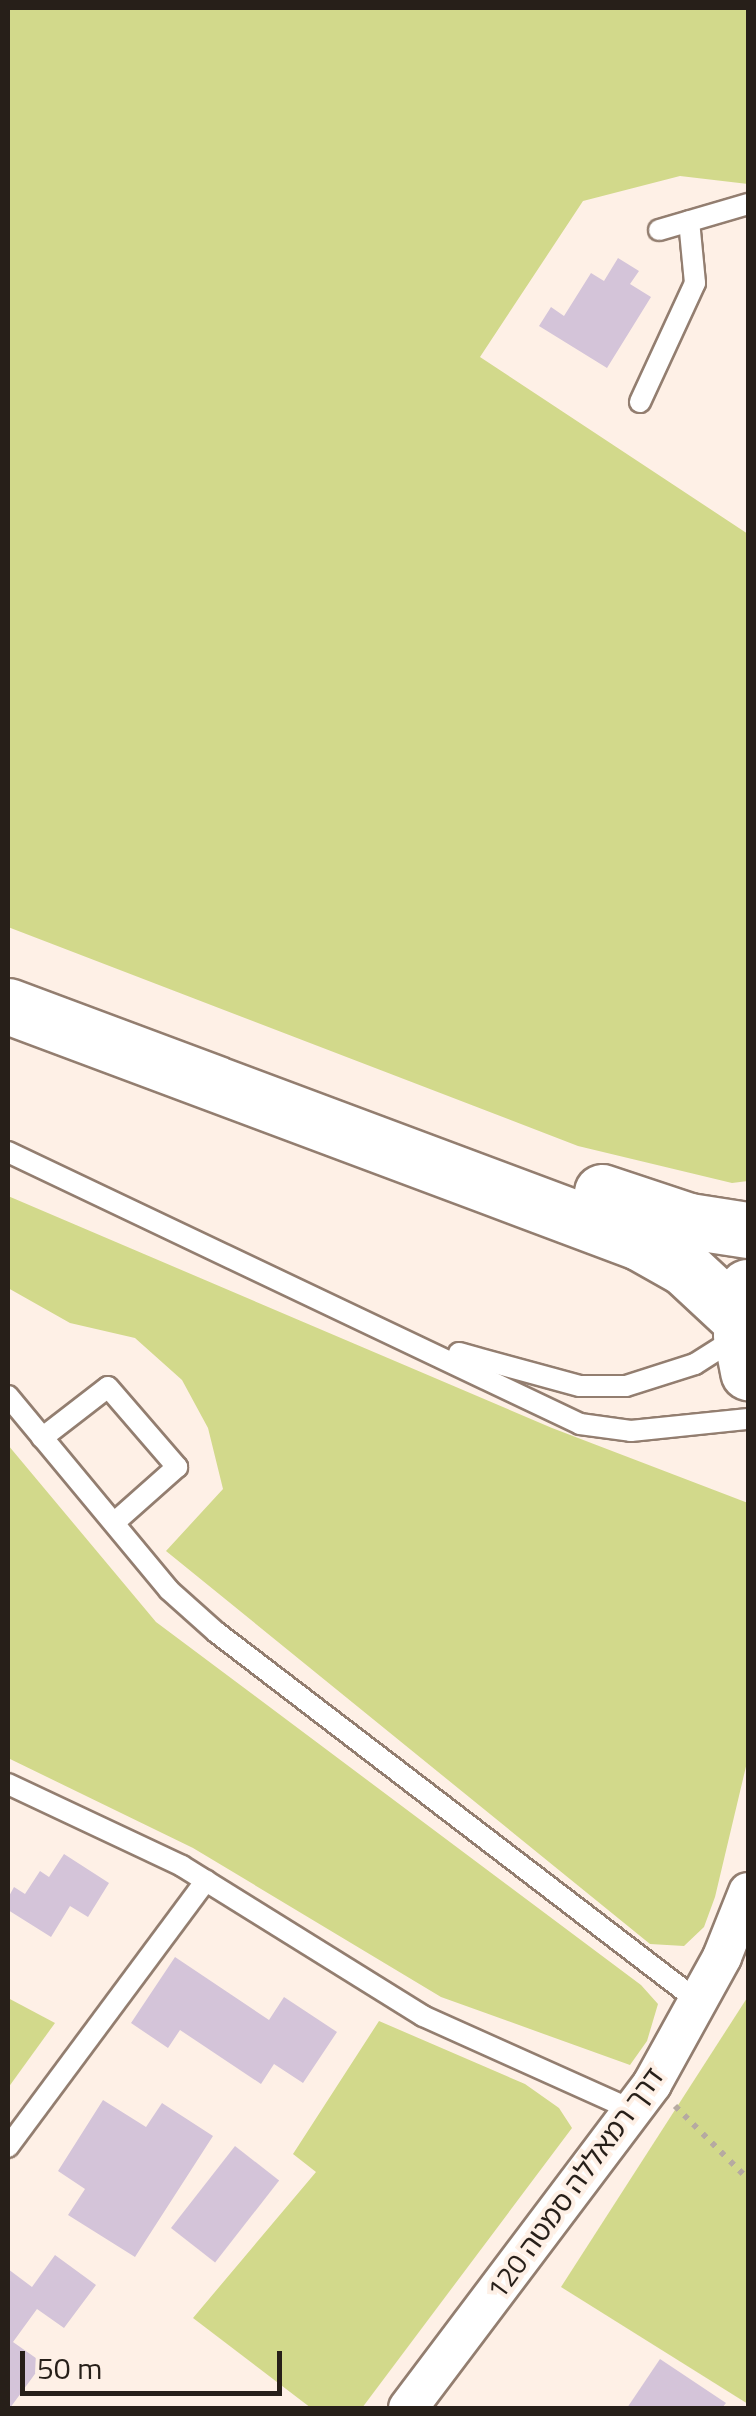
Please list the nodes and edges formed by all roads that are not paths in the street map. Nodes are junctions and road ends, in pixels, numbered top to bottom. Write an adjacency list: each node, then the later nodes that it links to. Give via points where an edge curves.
1 (748, 204): 2 (lane)
2 (689, 220): 3 (lane); 4 (lane, via 695,283)
3 (659, 230)
4 (640, 402)
5 (8, 971): 8 (highway, via 651,1211)
6 (8, 1006): 9 (highway, via 639,1242 685,1268)
7 (8, 1152): 10 (lane)
8 (748, 1230)
9 (745, 1328): 10 (lane, via 661,1376 626,1386 580,1386)
10 (400, 1334): 12 (lane, via 592,1426 631,1431)
11 (8, 1396): 13 (lane)
12 (748, 1418)
13 (42, 1438): 14 (lane); 14 (lane, via 108,1387 177,1467)
14 (114, 1523): 18 (lane, via 169,1590 216,1632)
15 (8, 1784): 16 (lane)
16 (206, 1880): 19 (lane, via 423,2016); 20 (lane)
17 (748, 1892): 18 (street, דרך רמאללה סמטה 120)
18 (699, 2002): 19 (street, דרך רמאללה סמטה 120)
19 (643, 2097): 21 (street, דרך רמאללה סמטה 120)
20 (8, 2148)
21 (408, 2408)

